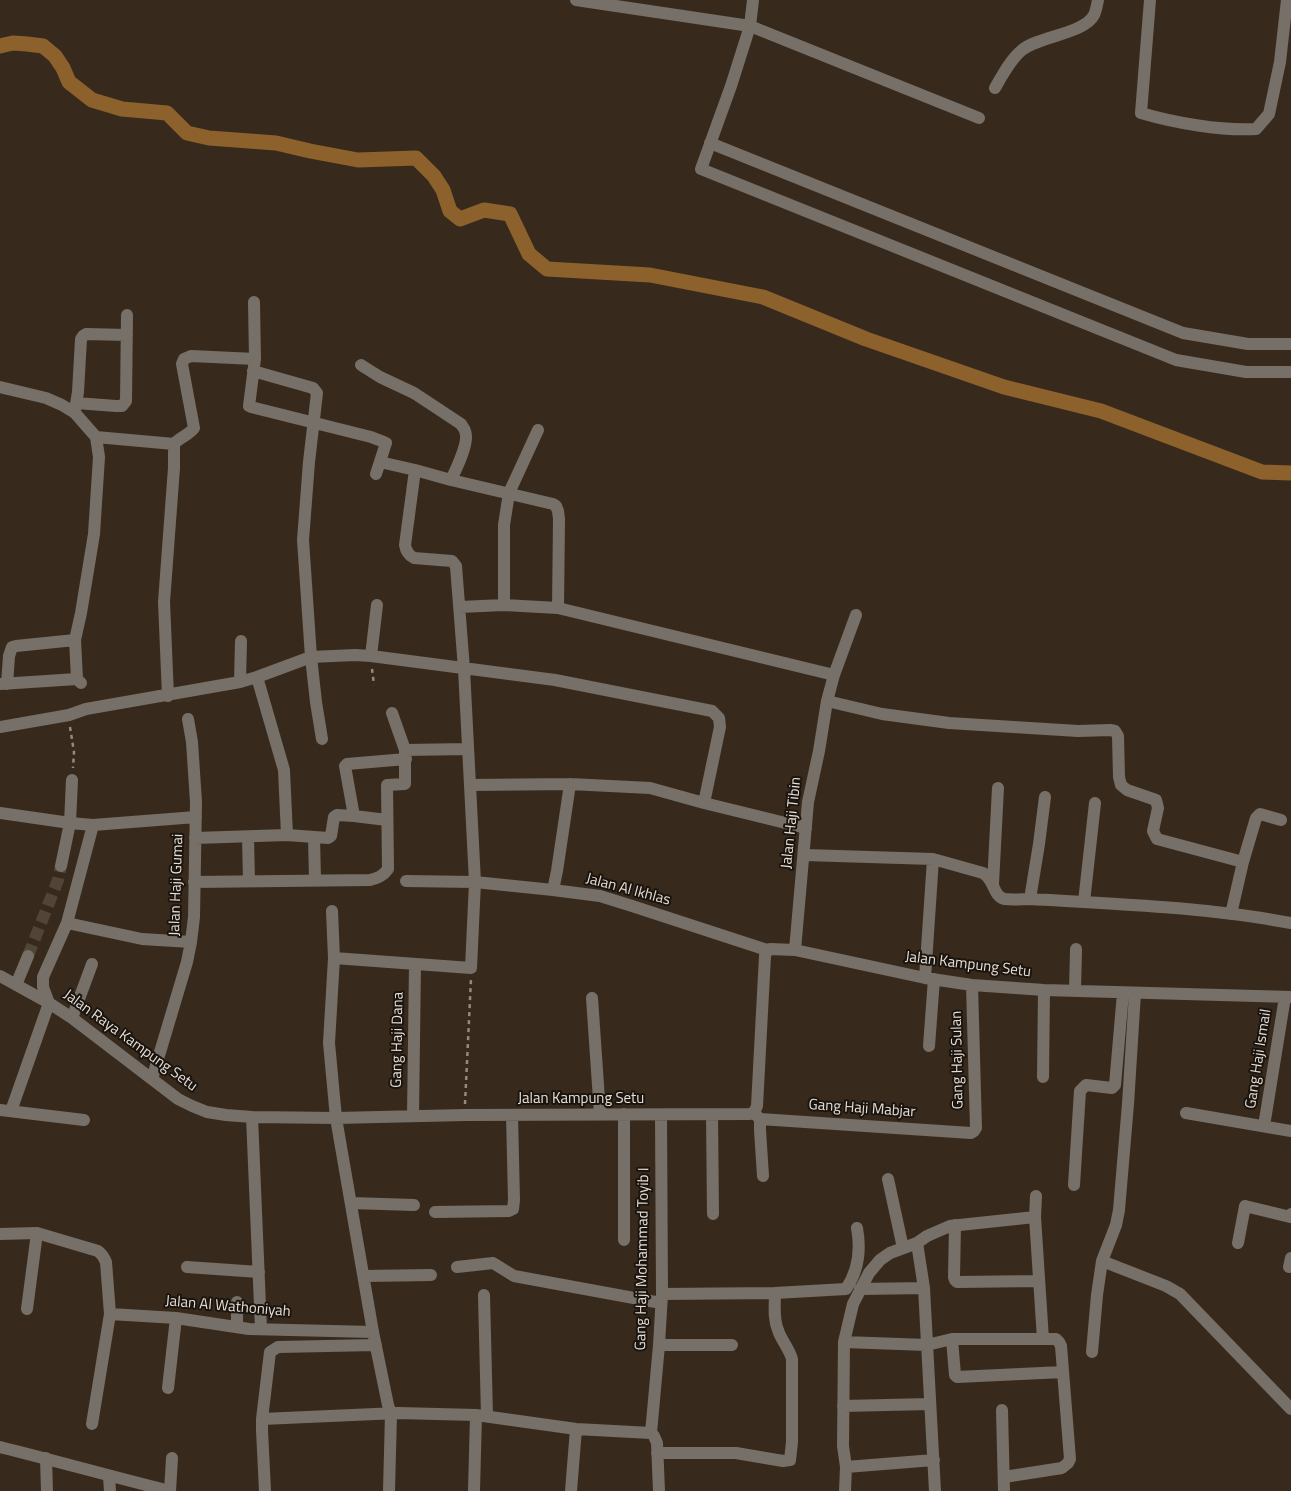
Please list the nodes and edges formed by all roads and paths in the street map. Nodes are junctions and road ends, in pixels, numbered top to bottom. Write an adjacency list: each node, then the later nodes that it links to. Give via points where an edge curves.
1 (576, 0): 6 (street)
2 (753, 0): 6 (street)
3 (1098, 0): 7 (street, via 1094,16 1082,27 1022,50)
4 (1150, 0): 5 (street, via 1141,113 1206,126 1256,129 1269,114 1280,62)
5 (1287, 0)
6 (750, 26): 8 (street); 9 (street)
7 (995, 88)
8 (979, 118)
9 (710, 143): 13 (street, via 1183,333 1248,344); 16 (street, via 701,169 1176,360 1246,372)
10 (254, 302): 14 (street)
11 (127, 315): 12 (street)
12 (127, 335): 18 (street, via 83,336); 18 (street, via 124,404)
13 (1291, 344)
14 (254, 365): 19 (street, via 313,388 317,396); 19 (street, via 251,408); 22 (street, via 191,356 184,359 182,364 194,428)
15 (361, 365): 24 (street, via 414,393 461,424 466,431 466,442)
16 (1291, 372)
17 (0, 387): 18 (street)
18 (75, 408): 21 (street)
19 (313, 423): 23 (street, via 385,442 378,468); 34 (street, via 302,540)
20 (538, 430): 25 (street)
21 (96, 437): 22 (street); 31 (street, via 99,457 94,534)
22 (174, 444): 40 (street, via 164,602)
23 (415, 470): 24 (street); 28 (street, via 406,550 414,558 454,563)
24 (451, 480): 25 (street)
25 (509, 493): 27 (street, via 504,525); 29 (street, via 556,506 559,519)
26 (377, 605): 33 (street)
27 (504, 605): 28 (street); 29 (street)
28 (460, 607): 35 (street)
29 (558, 608): 36 (street)
30 (856, 615): 36 (street, Jalan Haji Tibin)
31 (75, 640): 39 (street, via 12,648); 39 (street, via 79,681)
32 (241, 641): 38 (street)
33 (371, 656): 34 (street); 35 (street)
34 (311, 657): 37 (street); 46 (street)
35 (464, 669): 47 (street); 54 (street, via 555,680 712,711 719,718 720,726)
36 (834, 676): 41 (street, Jalan Haji Tibin)
37 (258, 677): 38 (street); 64 (street, via 284,770)
38 (240, 682): 40 (street)
39 (3, 684)
40 (168, 696): 43 (street)
41 (827, 701): 63 (street, Jalan Haji Tibin); 70 (street, via 882,714 949,723 1078,732 1115,731 1121,785 1156,800 1158,808 1153,831 1157,839)
42 (392, 712): 48 (street)
43 (69, 715): 45 (street); 49 (path, via 74,752)
44 (188, 719): 58 (street, Jalan Haji Gumai)
45 (0, 727)
46 (322, 739)
47 (468, 749): 48 (street); 51 (street)
48 (406, 755): 57 (street, via 345,766); 59 (street, via 405,784 386,785)
49 (72, 780): 61 (street)
50 (570, 784): 51 (street); 54 (street, via 650,788); 78 (street)
51 (470, 785): 76 (street)
52 (998, 788): 77 (street)
53 (1045, 797): 79 (street)
54 (704, 803): 63 (street)
55 (1095, 803): 80 (street)
56 (0, 813): 61 (street)
57 (354, 816): 59 (street); 66 (street, via 336,815 331,836)
58 (196, 817): 62 (street); 67 (street, Jalan Haji Gumai)
59 (387, 820): 72 (street, via 388,869 385,873 370,880)
60 (1281, 820): 70 (street, via 1258,815)
61 (70, 823): 62 (street); 71 (street)
62 (93, 825): 84 (street)
63 (806, 828): 68 (street, Jalan Haji Tibin)
64 (287, 835): 65 (street); 66 (street)
65 (248, 837): 67 (street); 73 (street)
66 (314, 837): 72 (street)
67 (195, 838): 75 (street, Jalan Haji Gumai)
68 (805, 855): 69 (street); 88 (street, Jalan Haji Tibin)
69 (933, 859): 77 (street, via 983,872); 95 (street)
70 (1243, 862): 82 (street)
71 (61, 866)
72 (315, 879): 73 (street)
73 (249, 881): 75 (street)
74 (406, 881): 76 (street, Jalan Al Ikhlas)
75 (194, 882): 85 (street, Jalan Haji Gumai)
76 (475, 882): 78 (street, Jalan Al Ikhlas); 93 (street)
77 (993, 884): 79 (street, via 1001,898)
78 (553, 890): 87 (street, Jalan Al Ikhlas, via 614,900)
79 (1030, 899): 80 (street)
80 (1084, 902): 82 (street)
81 (332, 911): 90 (street)
82 (1231, 914): 83 (street)
83 (1291, 923)
84 (67, 924): 85 (street, via 142,939); 103 (street, via 43,976 43,988)
85 (191, 942): 107 (street, Jalan Haji Gumai)
86 (1076, 949): 99 (street)
87 (767, 950): 88 (street, Jalan Kampung Setu); 117 (street)
88 (795, 950): 95 (street, Jalan Kampung Setu)
89 (28, 956): 96 (street)
90 (334, 958): 92 (street); 119 (street, via 329,1042)
91 (92, 964): 104 (street)
92 (415, 965): 93 (street); 116 (street, Gang Haji Dana)
93 (472, 968): 108 (path)
94 (0, 976): 96 (street, Jalan Raya Kampung Setu)
95 (929, 979): 97 (street, Jalan Kampung Setu); 105 (street)
96 (16, 985): 103 (street, Jalan Raya Kampung Setu)
97 (972, 985): 98 (street, Jalan Kampung Setu); 123 (street, Gang Haji Sulan, via 976,1128)
98 (1044, 990): 99 (street, Jalan Kampung Setu); 106 (street)
99 (1075, 991): 100 (street, Jalan Kampung Setu)
100 (1129, 993): 101 (street, Jalan Kampung Setu); 126 (street, via 1115,1085 1112,1088 1086,1085 1080,1091); 142 (street, via 1128,1104 1119,1210)
101 (1288, 997): 121 (street, Gang Haji Ismail)
102 (592, 998): 111 (street)
103 (49, 1002): 104 (street, Jalan Raya Kampung Setu); 109 (street)
104 (72, 1018): 107 (street, Jalan Raya Kampung Setu)
105 (929, 1046)
106 (1043, 1077)
107 (152, 1079): 118 (street, Jalan Raya Kampung Setu, via 178,1099 207,1112)
108 (465, 1102)
109 (6, 1110): 120 (street)
110 (1186, 1113): 121 (street)
111 (600, 1114): 112 (street, Jalan Kampung Setu); 114 (street, Jalan Kampung Setu)
112 (624, 1114): 115 (street, Jalan Kampung Setu); 138 (street)
113 (712, 1114): 115 (street, Jalan Kampung Setu); 117 (street, Jalan Kampung Setu); 131 (street)
114 (512, 1115): 116 (street, Jalan Kampung Setu); 130 (street, via 513,1209)
115 (661, 1115): 153 (street, Gang Haji Mohammad Toyib I)
116 (413, 1116): 119 (street, Jalan Kampung Setu)
117 (757, 1116): 123 (street, Gang Haji Mabjar); 124 (street)
118 (252, 1117): 119 (street, Jalan Raya Kampung Setu); 145 (street)
119 (336, 1118): 128 (street)
120 (84, 1120)
121 (1264, 1126): 122 (street)
122 (1291, 1131)
123 (971, 1133)
124 (764, 1176)
125 (888, 1180): 141 (street)
126 (1074, 1185)
127 (1036, 1196): 132 (street)
128 (351, 1203): 129 (street); 147 (street)
129 (414, 1205)
130 (436, 1212)
131 (713, 1214)
132 (1035, 1216): 134 (street); 148 (street)
133 (1291, 1216): 140 (street, via 1245,1206)
134 (955, 1225): 139 (street, via 936,1231); 148 (street, via 954,1277 957,1282)
135 (857, 1228): 151 (street, via 858,1258 846,1289)
136 (37, 1233): 137 (street); 155 (street); 156 (street, via 102,1254 106,1262)
137 (0, 1234)
138 (624, 1240)
139 (917, 1243): 141 (street); 149 (street)
140 (1238, 1243)
141 (903, 1248): 150 (street, via 880,1260)
142 (1102, 1261): 168 (street); 173 (street, via 1180,1294)
143 (458, 1267): 153 (street, via 493,1264 514,1276)
144 (186, 1268): 145 (street)
145 (259, 1272): 159 (street)
146 (431, 1275): 147 (street)
147 (364, 1276): 160 (street)
148 (1039, 1281): 162 (street)
149 (924, 1288): 150 (street); 167 (street)
150 (860, 1289): 163 (street)
151 (775, 1293): 153 (street); 182 (street, via 774,1315 792,1359 790,1460 736,1453)
152 (484, 1295): 176 (street)
153 (661, 1298): 164 (street, Gang Haji Mohammad Toyib I)
154 (237, 1302): 158 (street)
155 (27, 1309)
156 (110, 1314): 157 (street, Jalan Al Wathoniyah); 178 (street)
157 (176, 1318): 158 (street, Jalan Al Wathoniyah); 170 (street)
158 (236, 1327): 159 (street, Jalan Al Wathoniyah)
159 (261, 1329): 160 (street, Jalan Al Wathoniyah)
160 (374, 1332): 165 (street)
161 (952, 1339): 162 (street); 167 (street); 169 (street, via 957,1377)
162 (1043, 1339): 169 (street, via 1059,1342)
163 (844, 1342): 167 (street); 172 (street)
164 (659, 1344): 166 (street); 180 (street, Gang Haji Mohammad Toyib I)
165 (376, 1345): 175 (street); 177 (street, via 274,1348 270,1352)
166 (732, 1345)
167 (927, 1345): 171 (street)
168 (1092, 1352)
169 (1063, 1372): 188 (street, via 1068,1463 1062,1468)
170 (168, 1388)
171 (930, 1404): 172 (street); 185 (street)
172 (843, 1406): 186 (street)
173 (1291, 1409)
174 (1002, 1410): 188 (street)
175 (392, 1414): 176 (street); 177 (street); 193 (street)
176 (482, 1415): 179 (street); 194 (street)
177 (262, 1419): 192 (street)
178 (92, 1424)
179 (576, 1429): 180 (street); 195 (street)
180 (651, 1433): 182 (street, via 656,1439)
181 (0, 1447): 183 (street)
182 (657, 1453): 196 (street)
183 (46, 1458): 187 (street); 189 (street)
184 (172, 1458): 191 (street)
185 (934, 1460): 186 (street); 198 (street)
186 (846, 1467): 197 (street)
187 (110, 1477): 190 (street); 191 (street)
188 (1004, 1477): 199 (street)
189 (47, 1491)
190 (110, 1491)
191 (170, 1491)
192 (265, 1491)
193 (390, 1491)
194 (474, 1491)
195 (571, 1491)
196 (659, 1491)
197 (845, 1491)
198 (935, 1491)
199 (1004, 1491)

